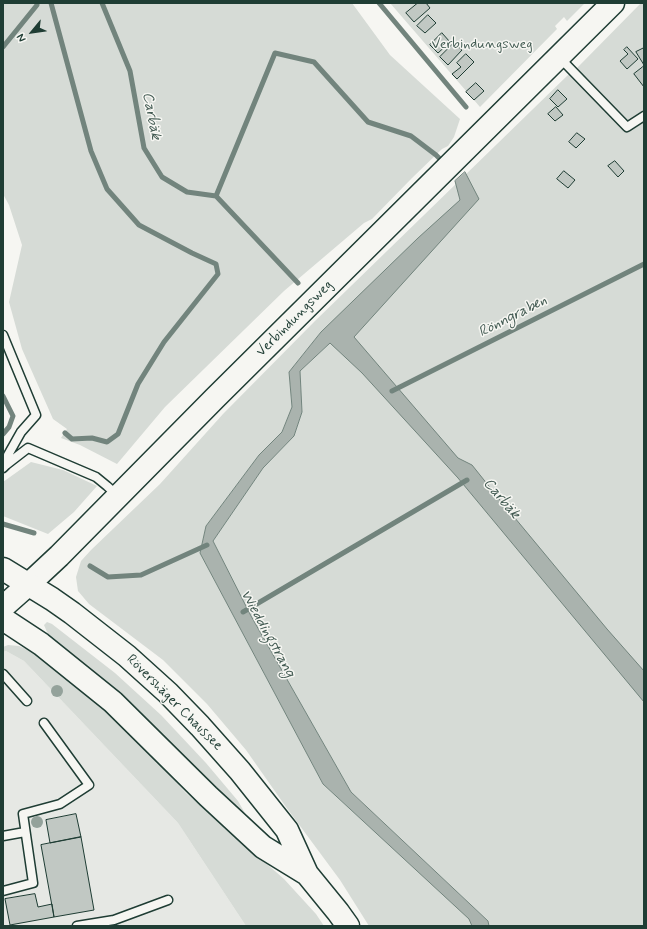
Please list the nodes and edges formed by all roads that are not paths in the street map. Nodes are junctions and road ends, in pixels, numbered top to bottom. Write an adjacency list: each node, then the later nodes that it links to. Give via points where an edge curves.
1 (613, 3): 2 (main road, Verbindungsweg)
2 (559, 58): 3 (lane, via 627,127); 6 (main road, Verbindungsweg)
3 (644, 116)
4 (3, 335): 5 (lane, via 36,415 21,432)
5 (5, 466): 6 (lane, via 28,448 96,477)
6 (118, 496): 8 (main road, Verbindungsweg)
7 (3, 569): 8 (main road, Rövershäger Chaussee)
8 (29, 584): 9 (main road, Verbindungsweg); 16 (main road, Rövershäger Chaussee, via 127,656 200,726 287,830)
9 (3, 607)
10 (3, 619): 16 (main road, Rövershäger Chaussee, via 42,644 113,702 263,847)
11 (3, 674): 12 (lane)
12 (28, 701)
13 (44, 723): 14 (lane, via 89,784 60,804 23,814)
14 (25, 832): 15 (lane); 17 (lane, via 33,883)
15 (3, 836)
16 (307, 874): 20 (main road, Rövershäger Chaussee)
17 (3, 891)
18 (168, 900): 19 (lane, via 114,920)
19 (77, 926)
20 (348, 926)

